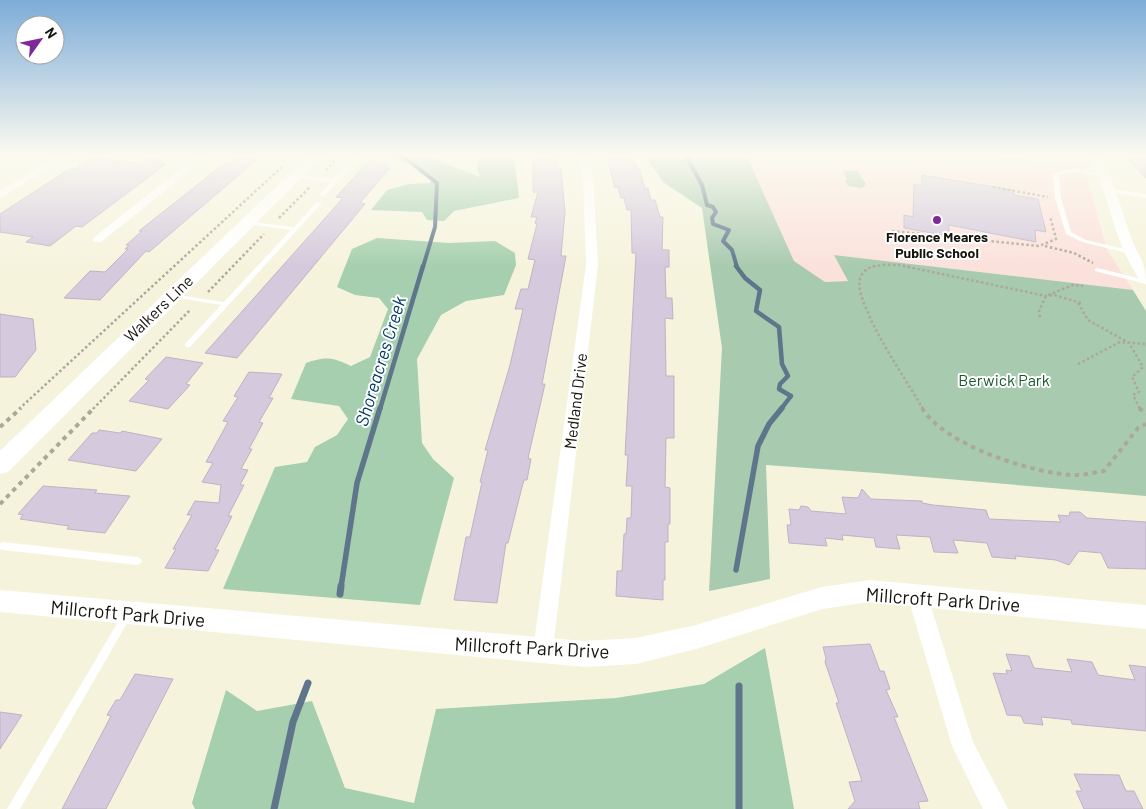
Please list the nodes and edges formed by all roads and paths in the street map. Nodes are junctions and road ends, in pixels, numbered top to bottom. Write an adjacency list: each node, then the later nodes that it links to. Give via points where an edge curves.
1 (1048, 191): 14 (path)
2 (158, 192): 22 (street)
3 (265, 192): 39 (path)
4 (272, 192): 18 (main road, Walkers Line)
5 (305, 192): 19 (path)
6 (325, 192): 12 (lane)
7 (589, 192): 48 (street, Medland Drive, via 592,265)
8 (1019, 192): 14 (path)
9 (1057, 192): 23 (lane, via 1068,233 1084,242)
10 (1112, 192): 23 (street, via 1115,211)
11 (1122, 192): 13 (lane)
12 (322, 195)
13 (1146, 196)
14 (1048, 197): 16 (path)
15 (319, 204): 20 (lane)
16 (1049, 204)
17 (1050, 212): 21 (path, via 1056,239 1039,246)
18 (246, 222): 19 (lane); 27 (main road, Walkers Line)
19 (272, 226): 20 (lane); 29 (path)
20 (296, 229): 30 (lane)
21 (892, 231)
22 (97, 240)
23 (1131, 252): 25 (street)
24 (1097, 270): 25 (lane)
25 (1146, 281)
26 (1083, 286): 28 (path, via 1073,285)
27 (172, 295): 29 (lane); 40 (main road, Walkers Line)
28 (1046, 296): 31 (path, via 1039,310); 32 (path, via 1079,302 1088,320); 38 (path, via 899,265 877,266 864,271 859,281 861,294 886,346 928,418 953,437 995,457 1077,475 1104,471 1138,428)
29 (200, 300): 30 (lane); 41 (path)
30 (226, 304): 33 (lane)
31 (1040, 317)
32 (1129, 343): 34 (path); 35 (path, via 1120,342); 36 (path)
33 (188, 344)
34 (1146, 344)
35 (1078, 364)
36 (1144, 368): 37 (path, via 1132,377 1139,392 1133,395 1140,410)
37 (1146, 414)
38 (1146, 424)
39 (0, 427)
40 (0, 465)
41 (0, 504)
42 (3, 546): 43 (lane)
43 (137, 561)
44 (917, 594): 47 (street, Millcroft Park Drive); 48 (street, Millcroft Park Drive, via 870,591 822,598 696,637 636,651 584,654); 50 (street, via 963,746)
45 (0, 601): 46 (street, Millcroft Park Drive)
46 (128, 614): 48 (street, Millcroft Park Drive); 49 (lane)
47 (1146, 617)
48 (543, 650)
49 (13, 809)
50 (996, 809)

